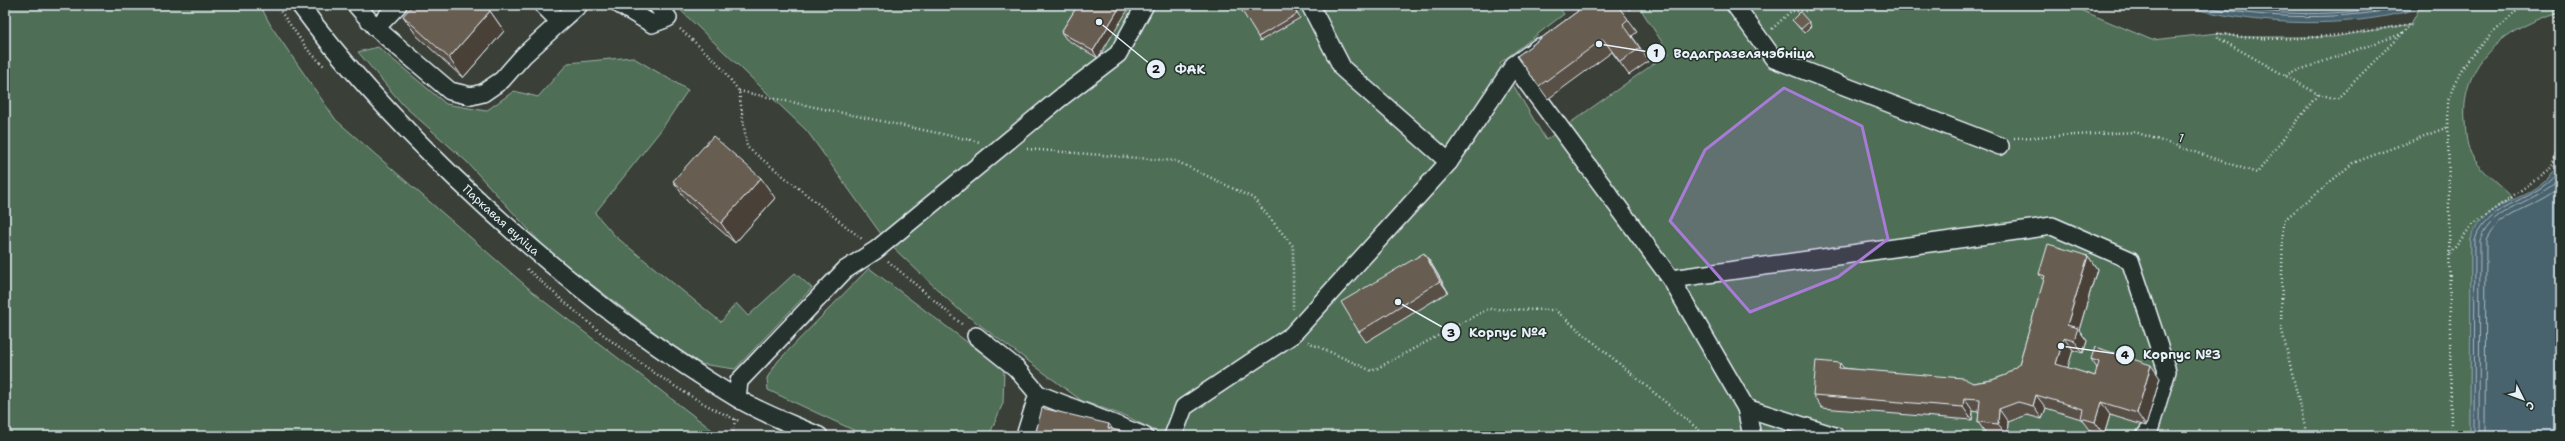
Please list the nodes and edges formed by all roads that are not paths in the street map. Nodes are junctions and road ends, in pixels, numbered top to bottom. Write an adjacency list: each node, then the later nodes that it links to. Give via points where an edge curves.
1 (300, 5): 20 (street, Паркавая вуліца, via 328,45 382,105 547,263 646,339)
2 (356, 5): 12 (street)
3 (398, 5): 12 (street)
4 (543, 5): 11 (street)
5 (579, 5): 11 (street)
6 (1145, 5): 20 (street, via 1118,54 876,250 845,270 739,381)
7 (1310, 5): 16 (street, via 1343,69)
8 (1735, 5): 15 (street, via 1774,59)
9 (630, 7): 10 (street, via 652,24)
10 (663, 12)
11 (560, 22): 12 (street, via 524,55 502,80 483,93 471,96 450,91)
12 (376, 28)
13 (1550, 38): 14 (street)
14 (1514, 65): 16 (street); 17 (street)
15 (2000, 146)
16 (1450, 162): 25 (street, via 1292,335 1184,407)
17 (1672, 279): 21 (street); 28 (street, via 2052,226 2130,260 2167,371 2149,431)
18 (976, 336): 19 (street, via 1016,368)
19 (1038, 394): 23 (street); 24 (street)
20 (737, 398): 22 (street, Паркавая вуліца)
21 (1746, 408): 26 (street); 27 (street)
22 (820, 436)
23 (1025, 436)
24 (1144, 436)
25 (1174, 436)
26 (1752, 436)
27 (1835, 436)
28 (2145, 436)

